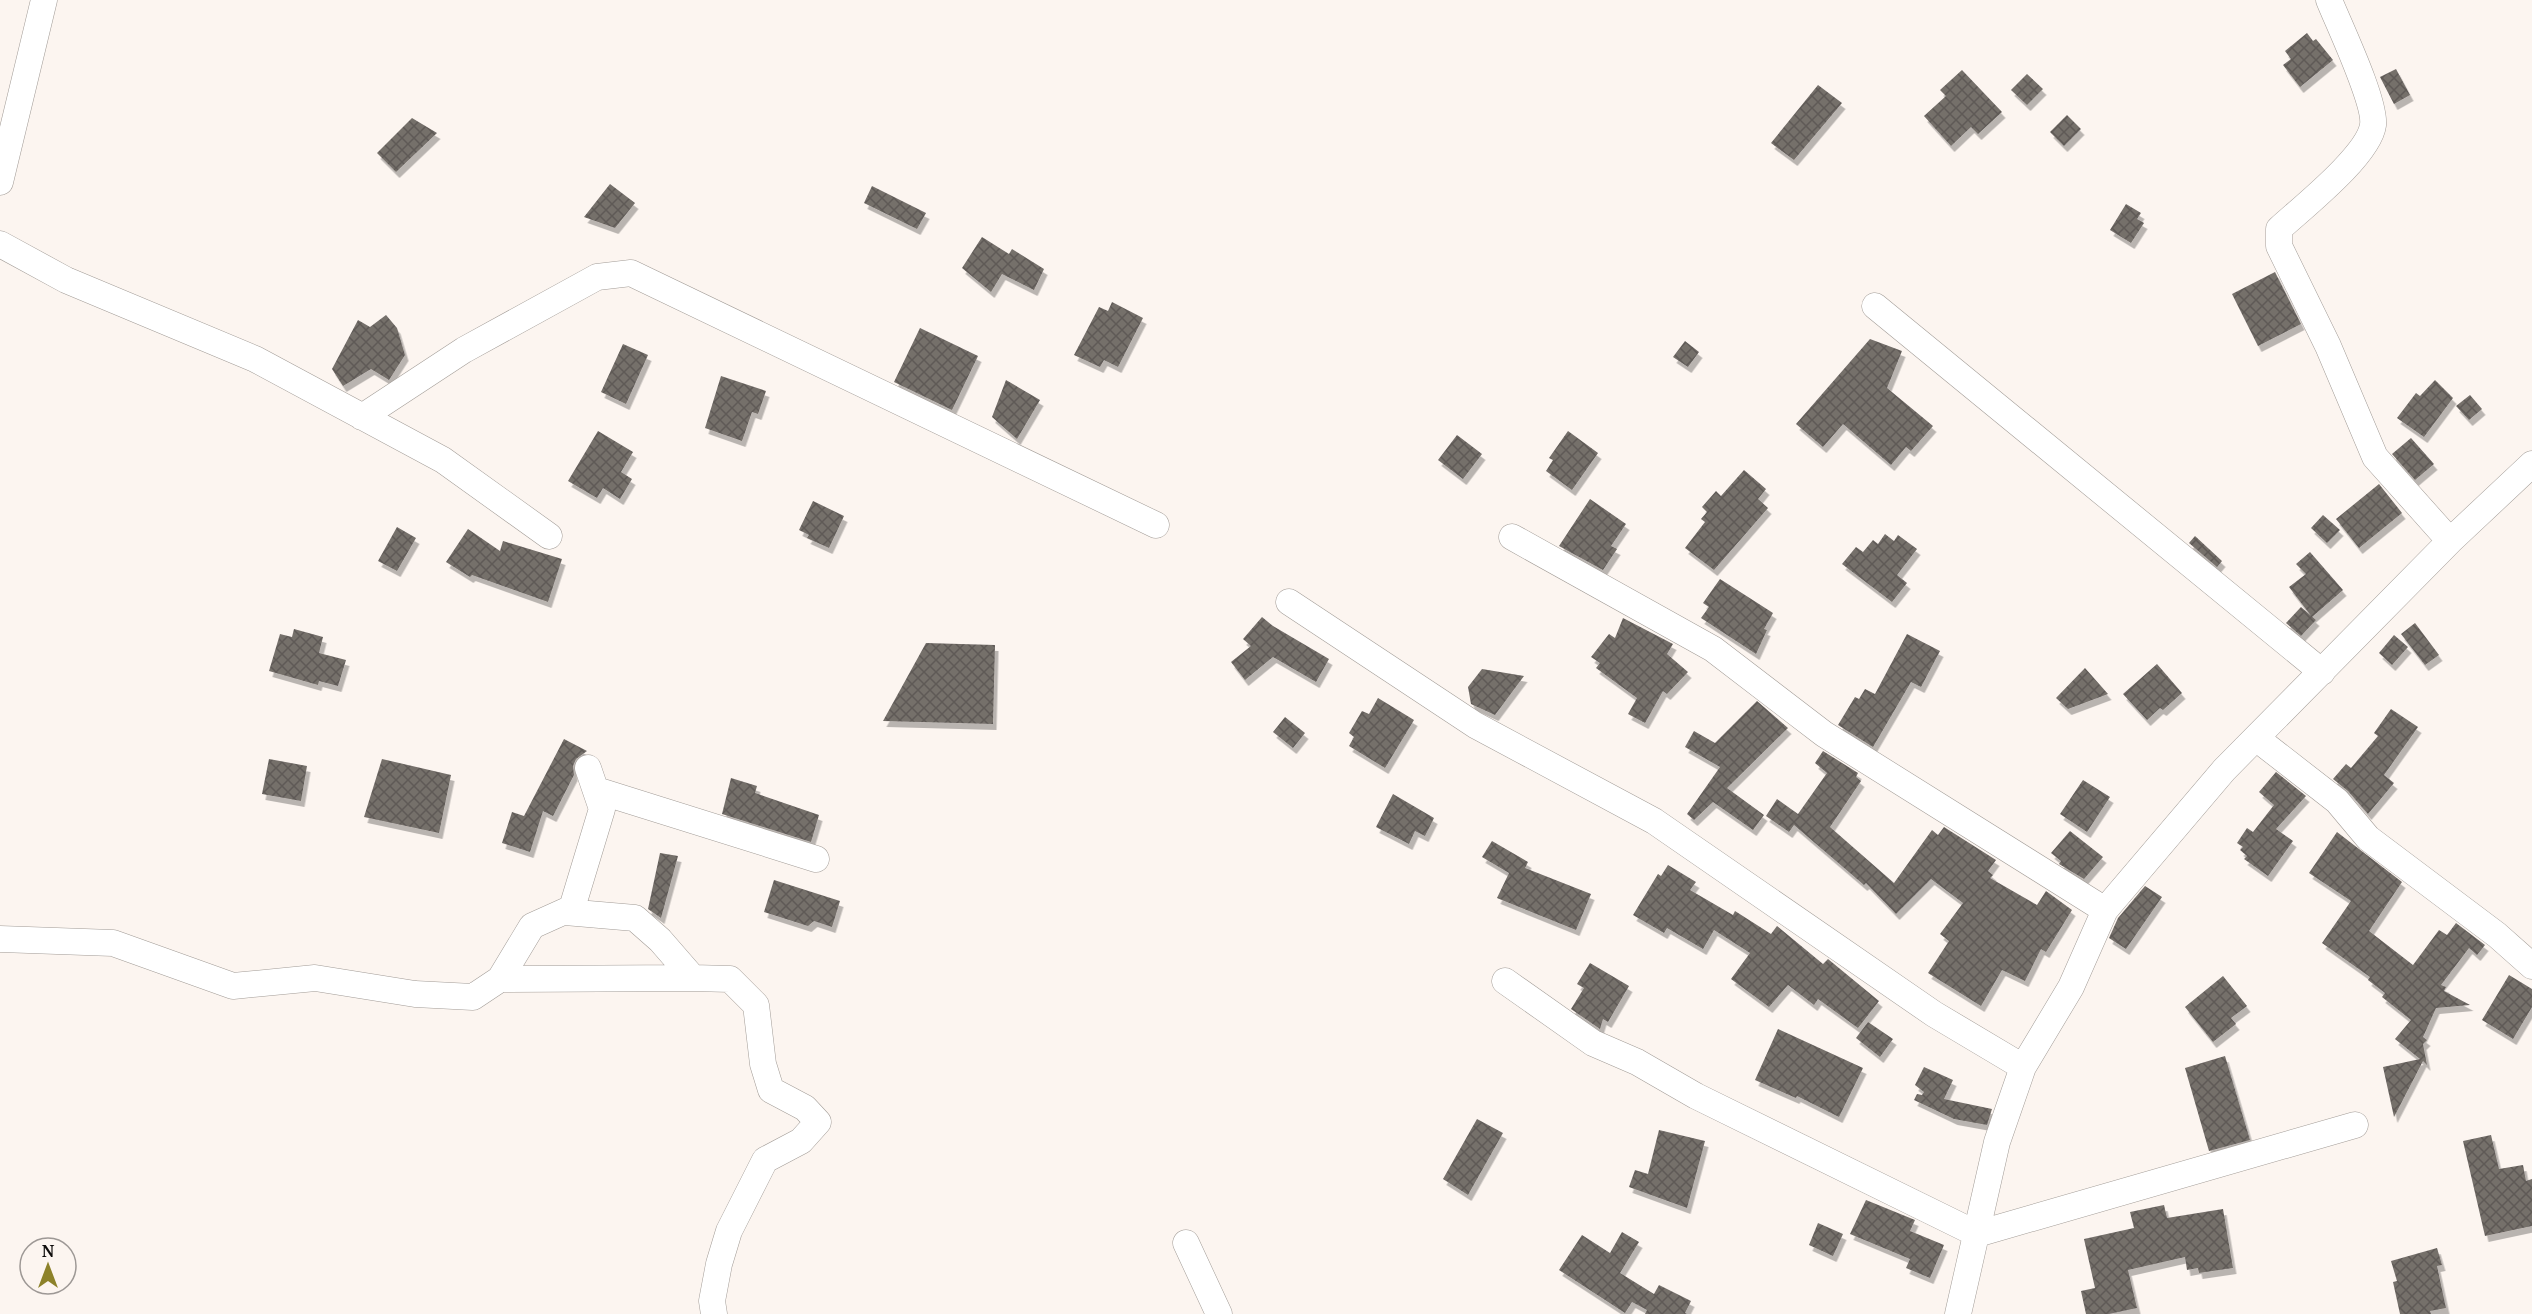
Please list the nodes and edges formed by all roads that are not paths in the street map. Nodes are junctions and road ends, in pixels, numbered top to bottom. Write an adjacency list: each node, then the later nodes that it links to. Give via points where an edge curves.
1 (44, 0): 3 (street)
2 (2329, 0): 11 (street, via 2368,99 2373,124 2365,148 2279,229 2279,246 2328,346 2374,457)
3 (0, 182)
4 (0, 244): 6 (street, via 66,280 255,359)
5 (1875, 306): 13 (street)
6 (362, 417): 8 (street, via 464,350 597,277 631,273); 9 (street, via 442,460)
7 (2532, 464): 11 (street)
8 (1156, 525)
9 (549, 536)
10 (1512, 537): 16 (street, via 1713,649 1824,734)
11 (2450, 541): 13 (street)
12 (1289, 602): 23 (street, via 1475,726 1654,821 1934,1014)
13 (2322, 672): 14 (street)
14 (2256, 738): 16 (street); 19 (street, via 2337,801 2368,838 2497,934)
15 (816, 859): 17 (street, via 592,779 602,809 572,908)
16 (2105, 910): 23 (street, via 2071,987)
17 (565, 912): 20 (street, via 635,918); 21 (street, via 532,926)
18 (0, 939): 21 (street, via 113,942 233,986 315,978 415,994 473,997)
19 (2532, 966)
20 (693, 978): 21 (street); 27 (street, via 730,979 756,1005 763,1064 771,1090 805,1108 818,1122 801,1141 765,1160 729,1231 712,1301)
21 (500, 979)
22 (1505, 981): 25 (street, via 1593,1043)
23 (2023, 1067): 25 (street, via 1997,1142)
24 (2355, 1125): 25 (street)
25 (1977, 1234): 29 (street)
26 (1186, 1243): 28 (street)
27 (714, 1314)
28 (1220, 1314)
29 (1958, 1314)

